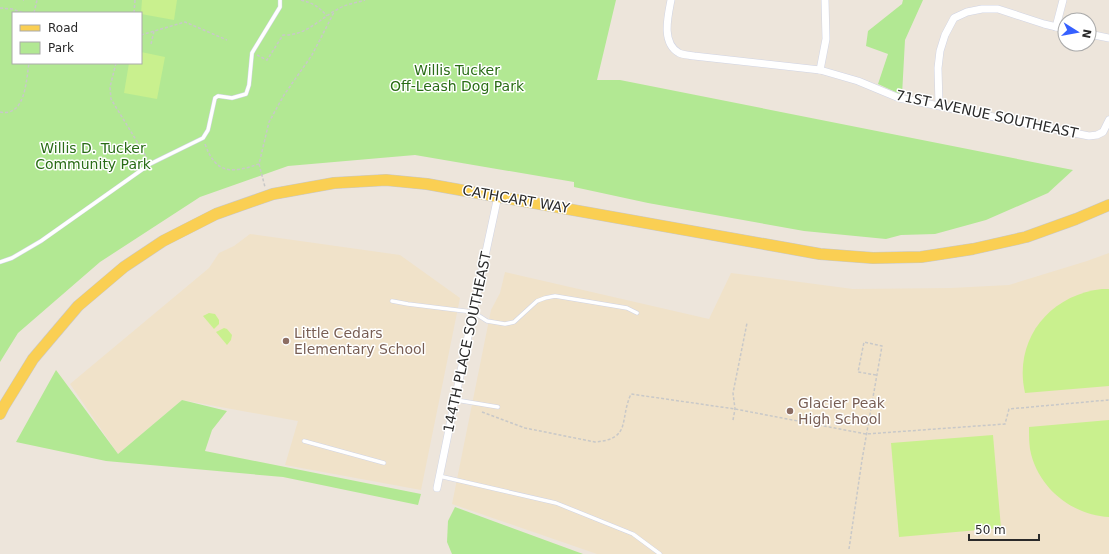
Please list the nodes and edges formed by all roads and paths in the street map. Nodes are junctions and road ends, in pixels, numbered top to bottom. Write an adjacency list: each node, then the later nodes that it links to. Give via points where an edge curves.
1 (37, 0): 11 (path)
2 (135, 0): 12 (path)
3 (280, 0): 22 (lane, via 280,7)
4 (301, 0): 14 (path, via 319,7)
5 (365, 0): 13 (path, via 338,8)
6 (670, 0): 25 (street, 71ST AVENUE SOUTHEAST, via 667,35 679,53)
7 (825, 0): 25 (street, via 826,39)
8 (1063, 0): 15 (street)
9 (0, 8): 10 (path)
10 (21, 12)
11 (34, 12)
12 (134, 12)
13 (334, 12): 14 (path); 31 (path, via 312,54 284,94 269,122)
14 (328, 16): 22 (path, via 300,33 283,35 267,60)
15 (1056, 27): 26 (street, via 998,9 974,10 954,18 940,51)
16 (154, 31): 17 (path); 20 (path, via 185,22); 21 (path)
17 (142, 34)
18 (1097, 36): 19 (street)
19 (1109, 38)
20 (227, 40)
21 (151, 44)
22 (252, 53): 29 (lane, via 246,94 232,98 215,98)
23 (29, 64): 27 (path, via 23,98 19,106 13,111)
24 (116, 64): 30 (path, via 110,87 111,99)
25 (820, 70): 26 (street, 71ST AVENUE SOUTHEAST, via 858,81 898,98)
26 (939, 105): 28 (street, 71ST AVENUE SOUTHEAST, via 1089,136 1103,132)
27 (0, 112)
28 (1109, 120)
29 (204, 138): 30 (lane); 31 (path, via 211,158 224,170)
30 (150, 164): 35 (lane, via 41,241)
31 (259, 164): 33 (path)
32 (498, 196): 33 (main road, CATHCART WAY, via 386,180 334,183); 34 (main road, CATHCART WAY, via 820,254 873,258 921,257 973,249 1026,237); 37 (street, 144TH PLACE SOUTHEAST)
33 (267, 197): 46 (main road, CATHCART WAY, via 216,214 163,241 124,267 78,306 33,359)
34 (1109, 205)
35 (0, 262)
36 (392, 301): 37 (lane)
37 (473, 312): 38 (lane, via 487,322 505,324 514,322 536,302 555,296 627,308); 41 (street, 144TH PLACE SOUTHEAST)
38 (637, 313)
39 (747, 323): 45 (path, via 733,393)
40 (876, 375): 40 (path, via 858,372 864,342 882,346); 48 (path)
41 (454, 399): 43 (lane); 51 (street, 144TH PLACE SOUTHEAST)
42 (1109, 401): 48 (path, via 1009,409 1005,424)
43 (470, 402): 44 (lane); 45 (path, via 469,407 525,428 594,442 616,437 621,429 630,394)
44 (498, 407)
45 (735, 409): 47 (path); 48 (path)
46 (0, 414)
47 (733, 420)
48 (866, 434): 53 (path)
49 (304, 441): 50 (lane)
50 (384, 463)
51 (439, 476): 52 (street, 144TH PLACE SOUTHEAST); 54 (lane, via 556,503 633,534)
52 (437, 488)
53 (849, 549)
54 (660, 554)

